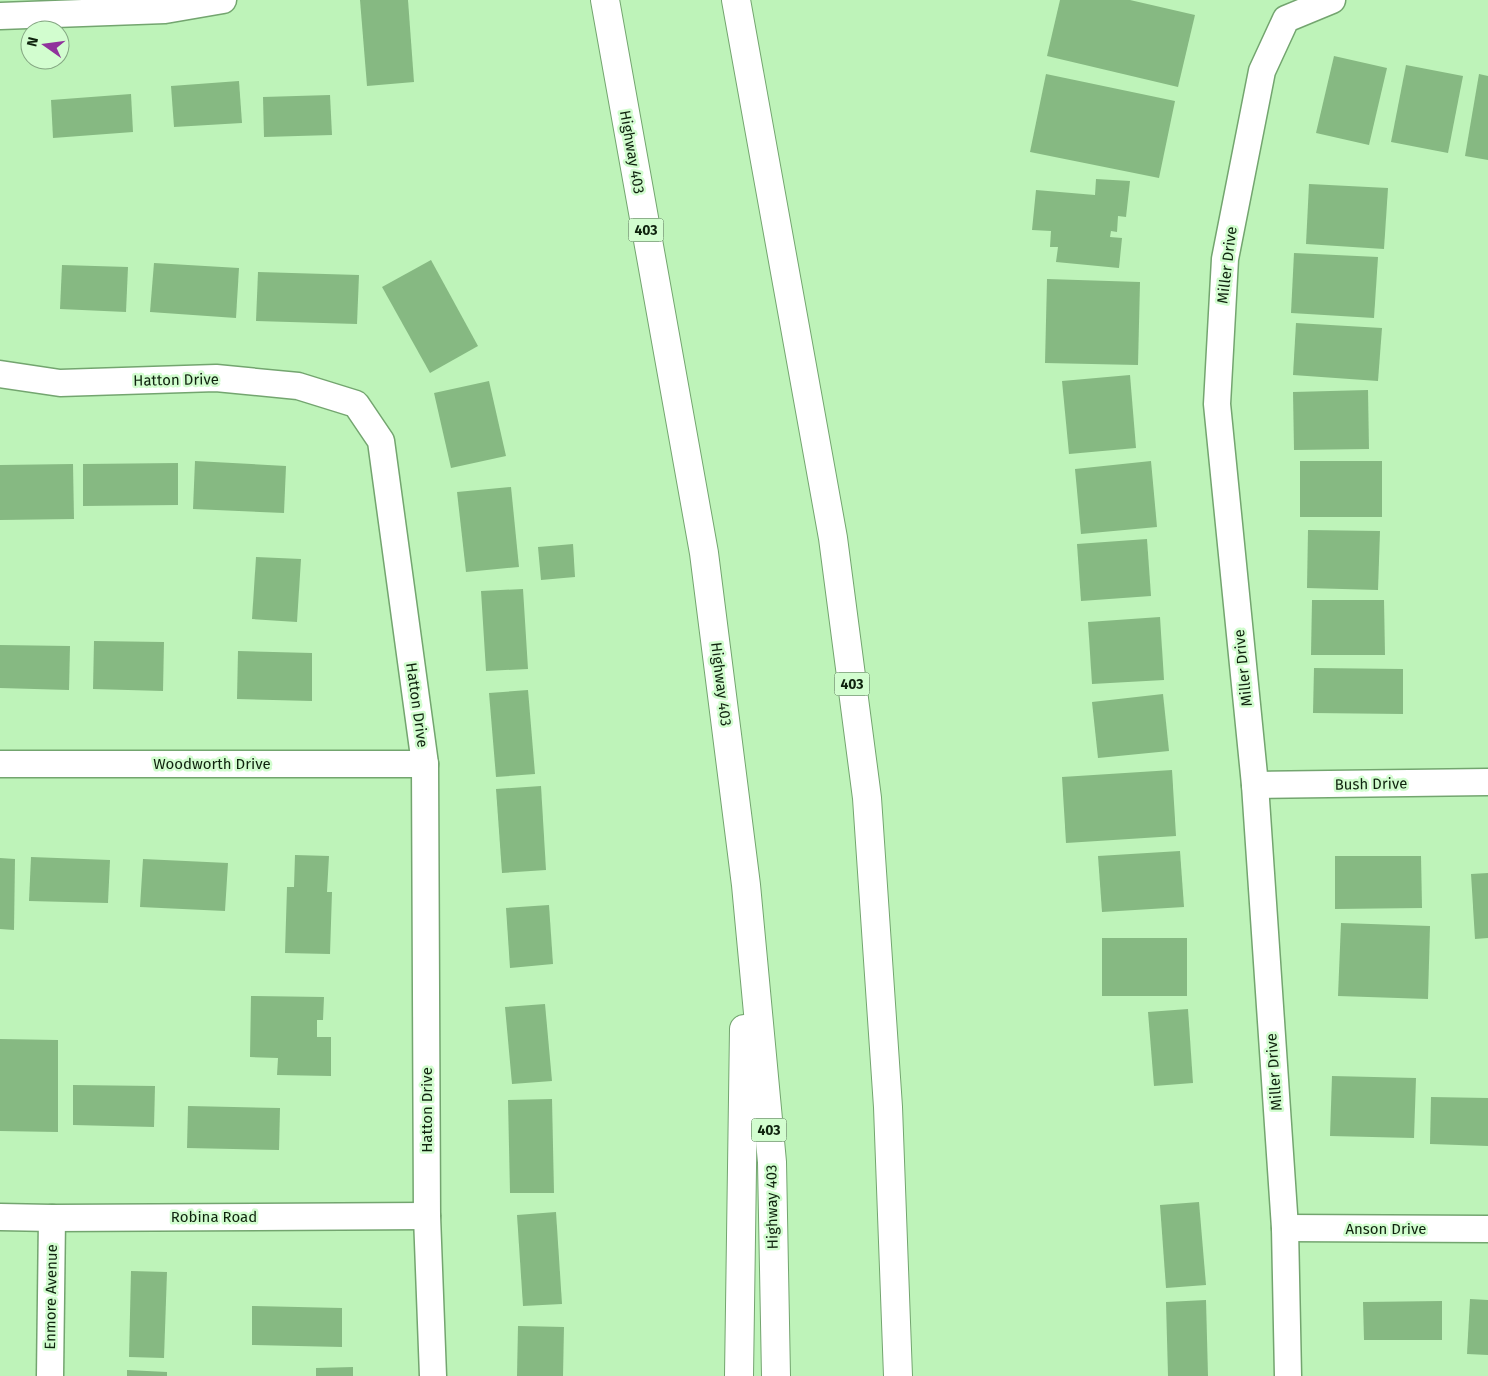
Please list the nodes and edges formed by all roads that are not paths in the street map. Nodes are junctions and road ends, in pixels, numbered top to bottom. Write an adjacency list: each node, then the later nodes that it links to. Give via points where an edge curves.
1 (222, 0): 5 (street, via 165,10)
2 (605, 0): 11 (highway, Highway 403 / 403, via 704,553)
3 (736, 0): 21 (highway, 403, via 833,538 867,798 888,1107)
4 (1332, 0): 10 (street, Miller Drive, via 1286,19 1262,71 1225,259 1217,404)
5 (0, 16)
6 (0, 374): 8 (street, Hatton Drive, via 60,383 216,378 298,386 356,404 381,441)
7 (0, 764): 8 (street, Woodworth Drive)
8 (425, 764): 12 (street, Hatton Drive)
9 (1488, 782): 10 (street, Bush Drive)
10 (1255, 785): 15 (street, Miller Drive)
11 (746, 886): 19 (highway); 20 (highway, Highway 403 / 403, via 772,1162)
12 (427, 1216): 14 (street, Robina Road); 18 (street, Hatton Drive)
13 (0, 1217): 14 (street, Robina Road)
14 (52, 1218): 17 (street, Enmore Avenue)
15 (1285, 1228): 16 (street, Anson Drive); 22 (street, Miller Drive)
16 (1488, 1229)
17 (50, 1376)
18 (433, 1376)
19 (739, 1376)
20 (776, 1376)
21 (898, 1376)
22 (1288, 1376)

